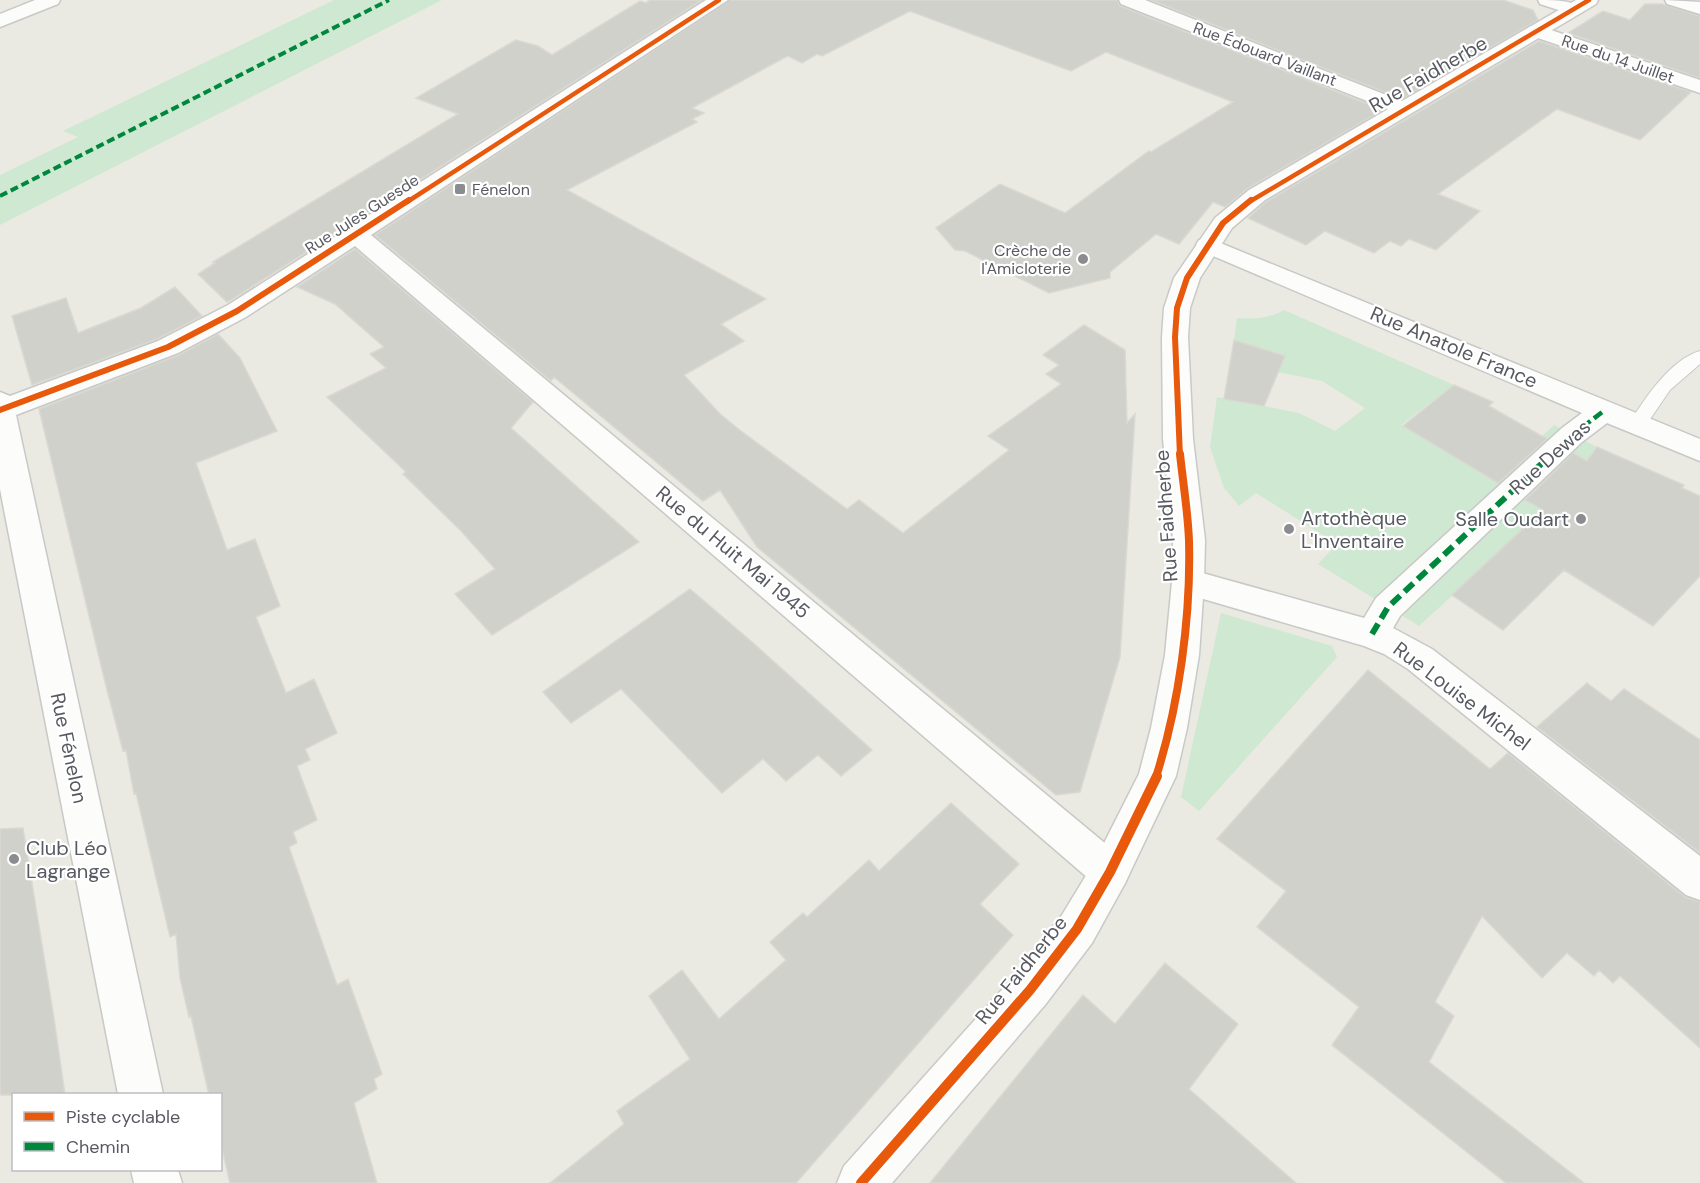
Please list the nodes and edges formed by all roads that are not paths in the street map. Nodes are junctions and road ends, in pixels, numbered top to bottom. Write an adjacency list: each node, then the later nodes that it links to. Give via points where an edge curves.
1 (51, 0): 7 (street)
2 (719, 0): 11 (street, Rue Jules Guesde)
3 (1128, 0): 10 (street, Rue Édouard Vaillant)
4 (1674, 0): 6 (street)
5 (1570, 3): 8 (street, Rue Faidherbe)
6 (1700, 8)
7 (0, 21)
8 (1536, 32): 9 (street, Rue du 14 Juillet); 10 (street, Rue Faidherbe)
9 (1700, 87)
10 (1402, 108): 12 (street, Rue Faidherbe, via 1241,207)
11 (355, 234): 14 (street, Rue Jules Guesde, via 203,330); 20 (street, Rue du Huit Mai 1945)
12 (1208, 244): 15 (street, Rue Anatole France); 18 (street, Rue Faidherbe, via 1181,294 1175,337 1178,440 1189,540)
13 (1700, 356): 16 (lane, via 1653,397)
14 (1, 407): 22 (street, Rue Fénelon)
15 (1605, 410): 16 (street, Rue Anatole France); 19 (street, Rue Dewas, via 1572,435 1388,607)
16 (1638, 424): 17 (street, Rue Anatole France)
17 (1700, 451)
18 (1188, 582): 19 (street, Rue Louise Michel); 20 (street, Rue Faidherbe, via 1182,655 1157,776)
19 (1372, 634): 21 (street, Rue Louise Michel, via 1420,659)
20 (1110, 872): 23 (street, Rue Faidherbe, via 1077,929 1030,990)
21 (1700, 881)
22 (140, 1093)
23 (861, 1183)

